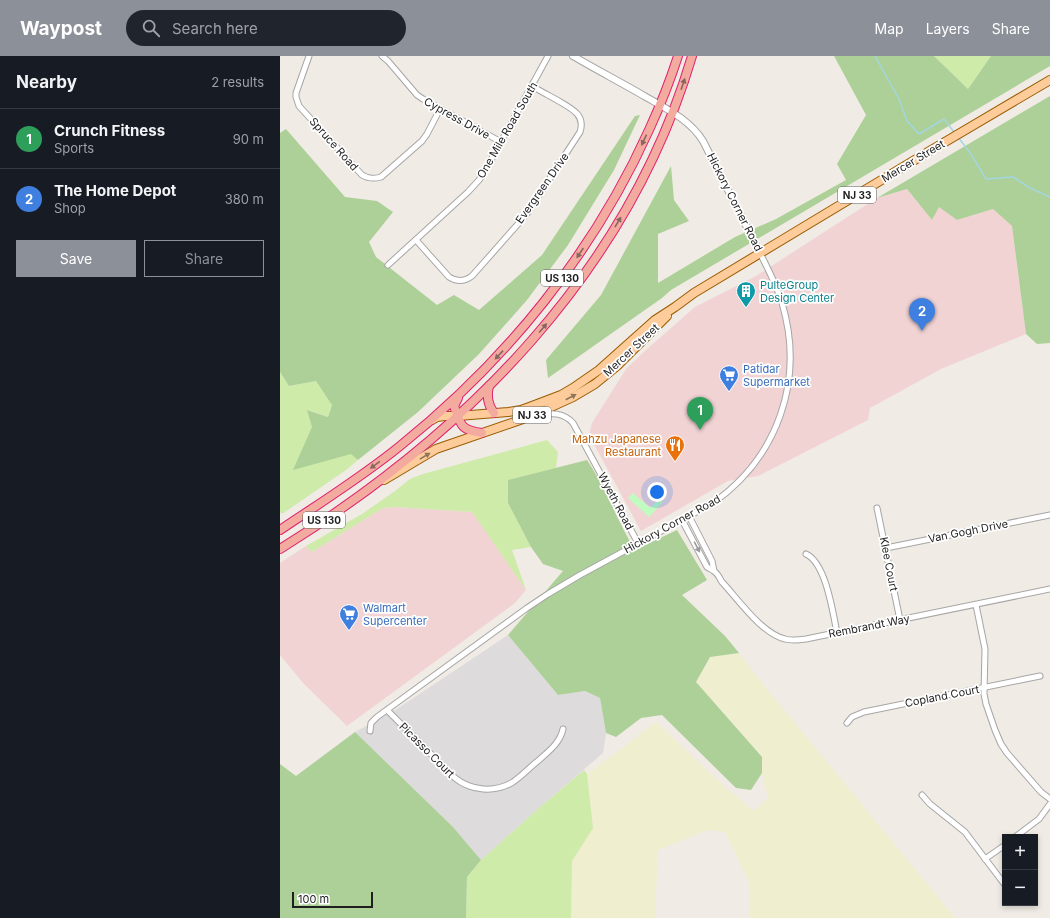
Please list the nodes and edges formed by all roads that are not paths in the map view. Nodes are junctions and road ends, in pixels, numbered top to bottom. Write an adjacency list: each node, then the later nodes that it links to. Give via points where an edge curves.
1 (309, 56): 10 (street, Spruce Road, via 296,92 297,102 367,178 381,177 422,140)
2 (382, 56): 10 (street, Cypress Drive, via 417,95)
3 (548, 56): 8 (street, One Mile Road South)
4 (573, 56): 9 (street, Hickory Corner Road)
5 (678, 56): 9 (highway, US 130)
6 (692, 56): 11 (highway, US 130, one-way to 6)
7 (1050, 80): 14 (main road, Mercer Street / NJ 33)
8 (532, 86): 12 (street, One Mile Road South); 13 (street, Evergreen Drive, via 574,110 580,119 581,128 526,215 472,276 463,281 449,277)
9 (660, 105): 11 (street, Hickory Corner Road); 18 (highway, US 130, one-way to 18, via 617,193 587,243 540,307)
10 (440, 109): 12 (street, Cypress Drive)
11 (672, 112): 14 (street, Hickory Corner Road, via 694,128 704,141); 17 (highway, US 130, one-way to 11, via 557,311 590,266 634,196)
12 (501, 142): 13 (street, One Mile Road South, via 472,188)
13 (416, 240): 15 (street, One Mile Road South)
14 (760, 253): 16 (main road, Mercer Street / NJ 33); 27 (street, Hickory Corner Road, via 777,288 788,326 790,364 784,407 761,455 746,474 718,499)
15 (388, 265)
16 (675, 307): 19 (main road, Mercer Street / NJ 33, via 655,320 599,370 573,388 532,406); 21 (main road, Mercer Street / NJ 33, one-way to 16, via 573,397 594,384 617,366)
17 (489, 386): 19 (highway, via 488,402); 20 (highway, US 130)
18 (459, 395): 20 (highway, via 454,406); 22 (highway, US 130)
19 (494, 413): 20 (main road, Mercer Street / NJ 33)
20 (458, 416): 22 (main road, Mercer Street / NJ 33, via 437,417); 23 (highway, via 464,428); 24 (highway, US 130)
21 (522, 419): 23 (main road, Mercer Street / NJ 33); 30 (street, Wyeth Road, via 550,413 560,414 571,420)
22 (427, 423): 29 (highway, US 130, one-way to 29, via 378,463)
23 (482, 433): 24 (main road, Mercer Street / NJ 33, one-way to 23, via 436,449)
24 (367, 490): 32 (highway, US 130)
25 (877, 508): 31 (street, Klee Court)
26 (1050, 515): 31 (street, Van Gogh Drive)
27 (689, 516): 28 (street, Hickory Corner Road); 34 (street, Rembrandt Way, via 712,561)
28 (682, 520): 30 (street, Hickory Corner Road); 34 (street, Rembrandt Way, one-way to 34, via 706,565)
29 (280, 530)
30 (638, 543): 41 (street, Hickory Corner Road, via 548,594)
31 (886, 548): 37 (street, Klee Court)
32 (280, 549)
33 (806, 554): 38 (street, via 816,563 825,583)
34 (714, 571): 38 (street, Rembrandt Way, via 772,634 793,640)
35 (1050, 590): 36 (street, Rembrandt Way)
36 (976, 605): 37 (street, Rembrandt Way); 40 (street, via 985,649)
37 (900, 620): 38 (street, Rembrandt Way)
38 (837, 633)
39 (1040, 676): 40 (street, Copland Court)
40 (984, 688): 42 (street, Copland Court, via 864,712 852,717); 46 (street, via 988,710 1004,749)
41 (387, 710): 43 (street, Picasso Court, via 459,782 484,789 499,788 514,781 556,744); 44 (street, Hickory Corner Road, via 371,723)
42 (847, 723)
43 (563, 729)
44 (370, 731)
45 (922, 795): 50 (street, via 962,828)
46 (1050, 799)
47 (1050, 804): 48 (street, via 1039,819)
48 (1019, 834)
49 (1002, 847): 50 (street)
50 (985, 859): 51 (street)
51 (1002, 881)

